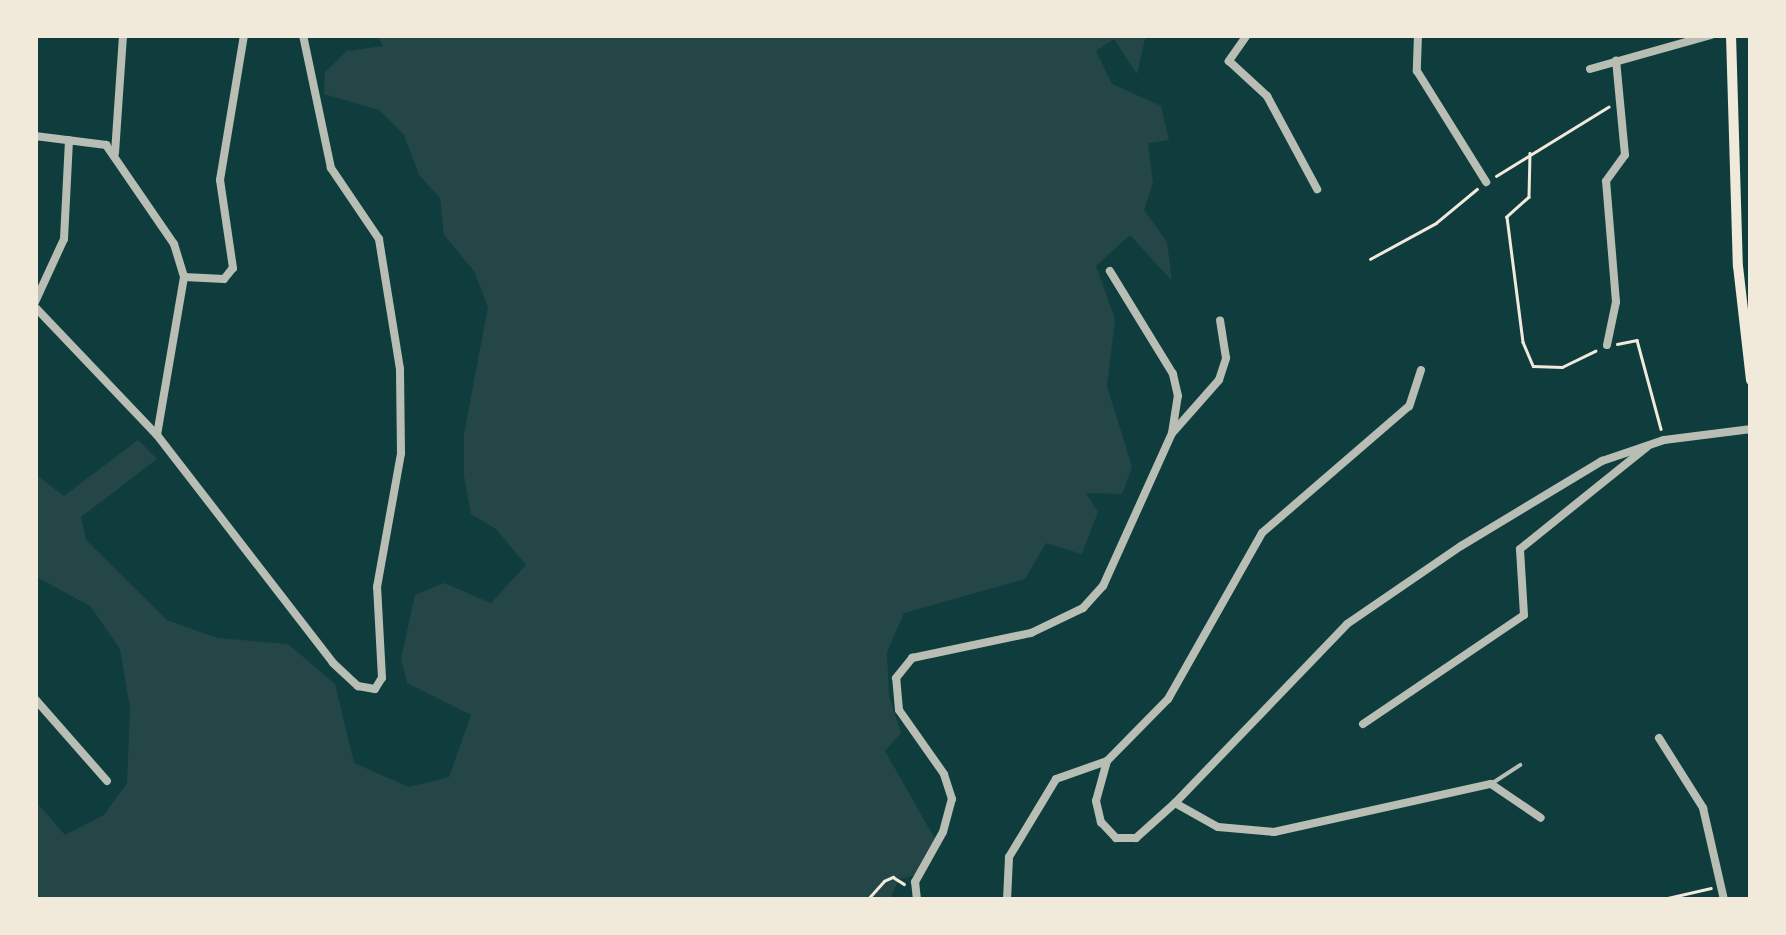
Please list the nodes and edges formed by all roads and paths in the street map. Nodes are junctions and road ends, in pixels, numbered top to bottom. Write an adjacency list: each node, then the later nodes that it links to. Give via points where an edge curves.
1 (123, 35): 13 (street)
2 (244, 35): 17 (street, via 220,180 233,268 224,279)
3 (303, 35): 26 (street, via 331,168 379,239 400,369 400,453 377,587 382,678 367,690 350,679)
4 (1247, 35): 15 (street, via 1229,60 1266,96)
5 (1418, 35): 14 (street, via 1417,71)
6 (1711, 35): 8 (street)
7 (1732, 35): 21 (main road)
8 (1616, 60): 9 (street); 20 (street, via 1625,155 1606,181 1616,302)
9 (1590, 69)
10 (35, 136): 11 (street)
11 (69, 140): 13 (street, via 97,141); 18 (street, via 64,239)
12 (1530, 152): 20 (path, via 1529,197 1507,217 1528,354 1533,366 1562,367)
13 (116, 153): 17 (street, via 169,233)
14 (1486, 182)
15 (1317, 189)
16 (1110, 271): 25 (street, via 1173,374)
17 (184, 278): 26 (street)
18 (35, 304): 26 (street)
19 (1220, 320): 25 (street, via 1226,358 1219,380)
20 (1606, 345): 27 (path, via 1637,340)
21 (1750, 362): 23 (main road)
22 (1421, 370): 32 (street, via 1409,406 1262,533 1168,699)
23 (1751, 380)
24 (1751, 429): 27 (street)
25 (1172, 433): 38 (street, via 1103,586 1083,608 1056,625 941,648 901,669 894,688 899,710 944,774 952,800 944,832)
26 (157, 436)
27 (1664, 440): 28 (street)
28 (1652, 443): 30 (street, via 1520,549 1524,615); 36 (street, via 1551,489 1361,613)
29 (35, 699): 34 (street)
30 (1362, 724)
31 (1660, 738): 39 (street, via 1696,791)
32 (1107, 760): 36 (street, via 1096,801 1101,822 1116,838 1136,838); 42 (street, via 1056,779 1010,857)
33 (1520, 765): 35 (lane)
34 (107, 782)
35 (1491, 784): 36 (street, via 1274,832 1218,827); 37 (street)
36 (1175, 803)
37 (1540, 818)
38 (914, 882): 40 (path, via 894,877); 41 (street)
39 (1722, 886): 43 (path); 44 (street)
40 (867, 900)
41 (917, 900)
42 (1007, 900)
43 (1659, 900)
44 (1724, 900)

